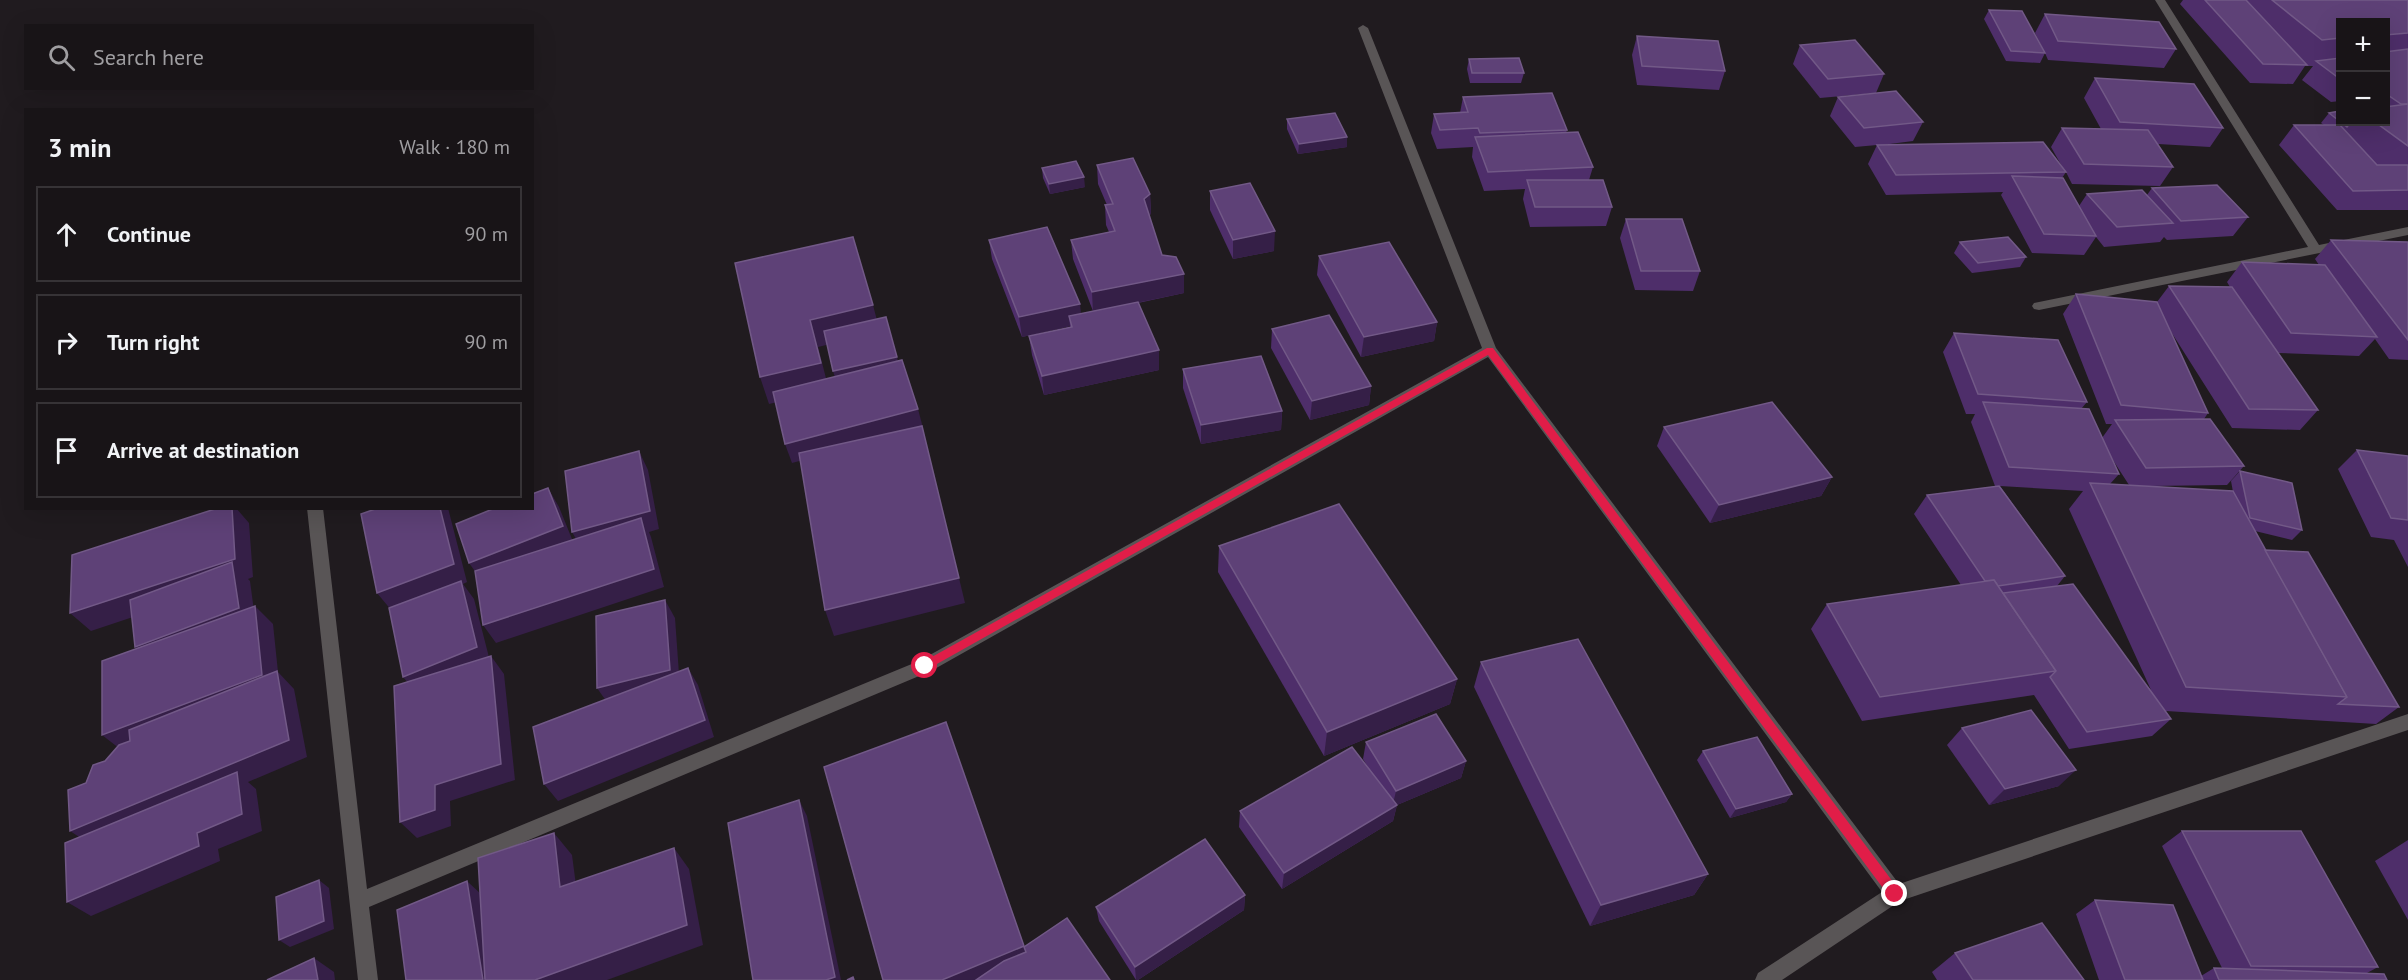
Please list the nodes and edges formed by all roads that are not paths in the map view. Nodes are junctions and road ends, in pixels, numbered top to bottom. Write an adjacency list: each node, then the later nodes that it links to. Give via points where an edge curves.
1 (2160, 0): 4 (street)
2 (1363, 28): 6 (street)
3 (2408, 231): 4 (street)
4 (2316, 250): 5 (street)
5 (2039, 306)
6 (1490, 350): 9 (street); 10 (street, via 925,666)
7 (315, 510): 10 (street)
8 (2408, 722): 9 (street)
9 (1895, 894): 12 (street)
10 (359, 902): 11 (street)
11 (368, 980)
12 (1765, 980)

